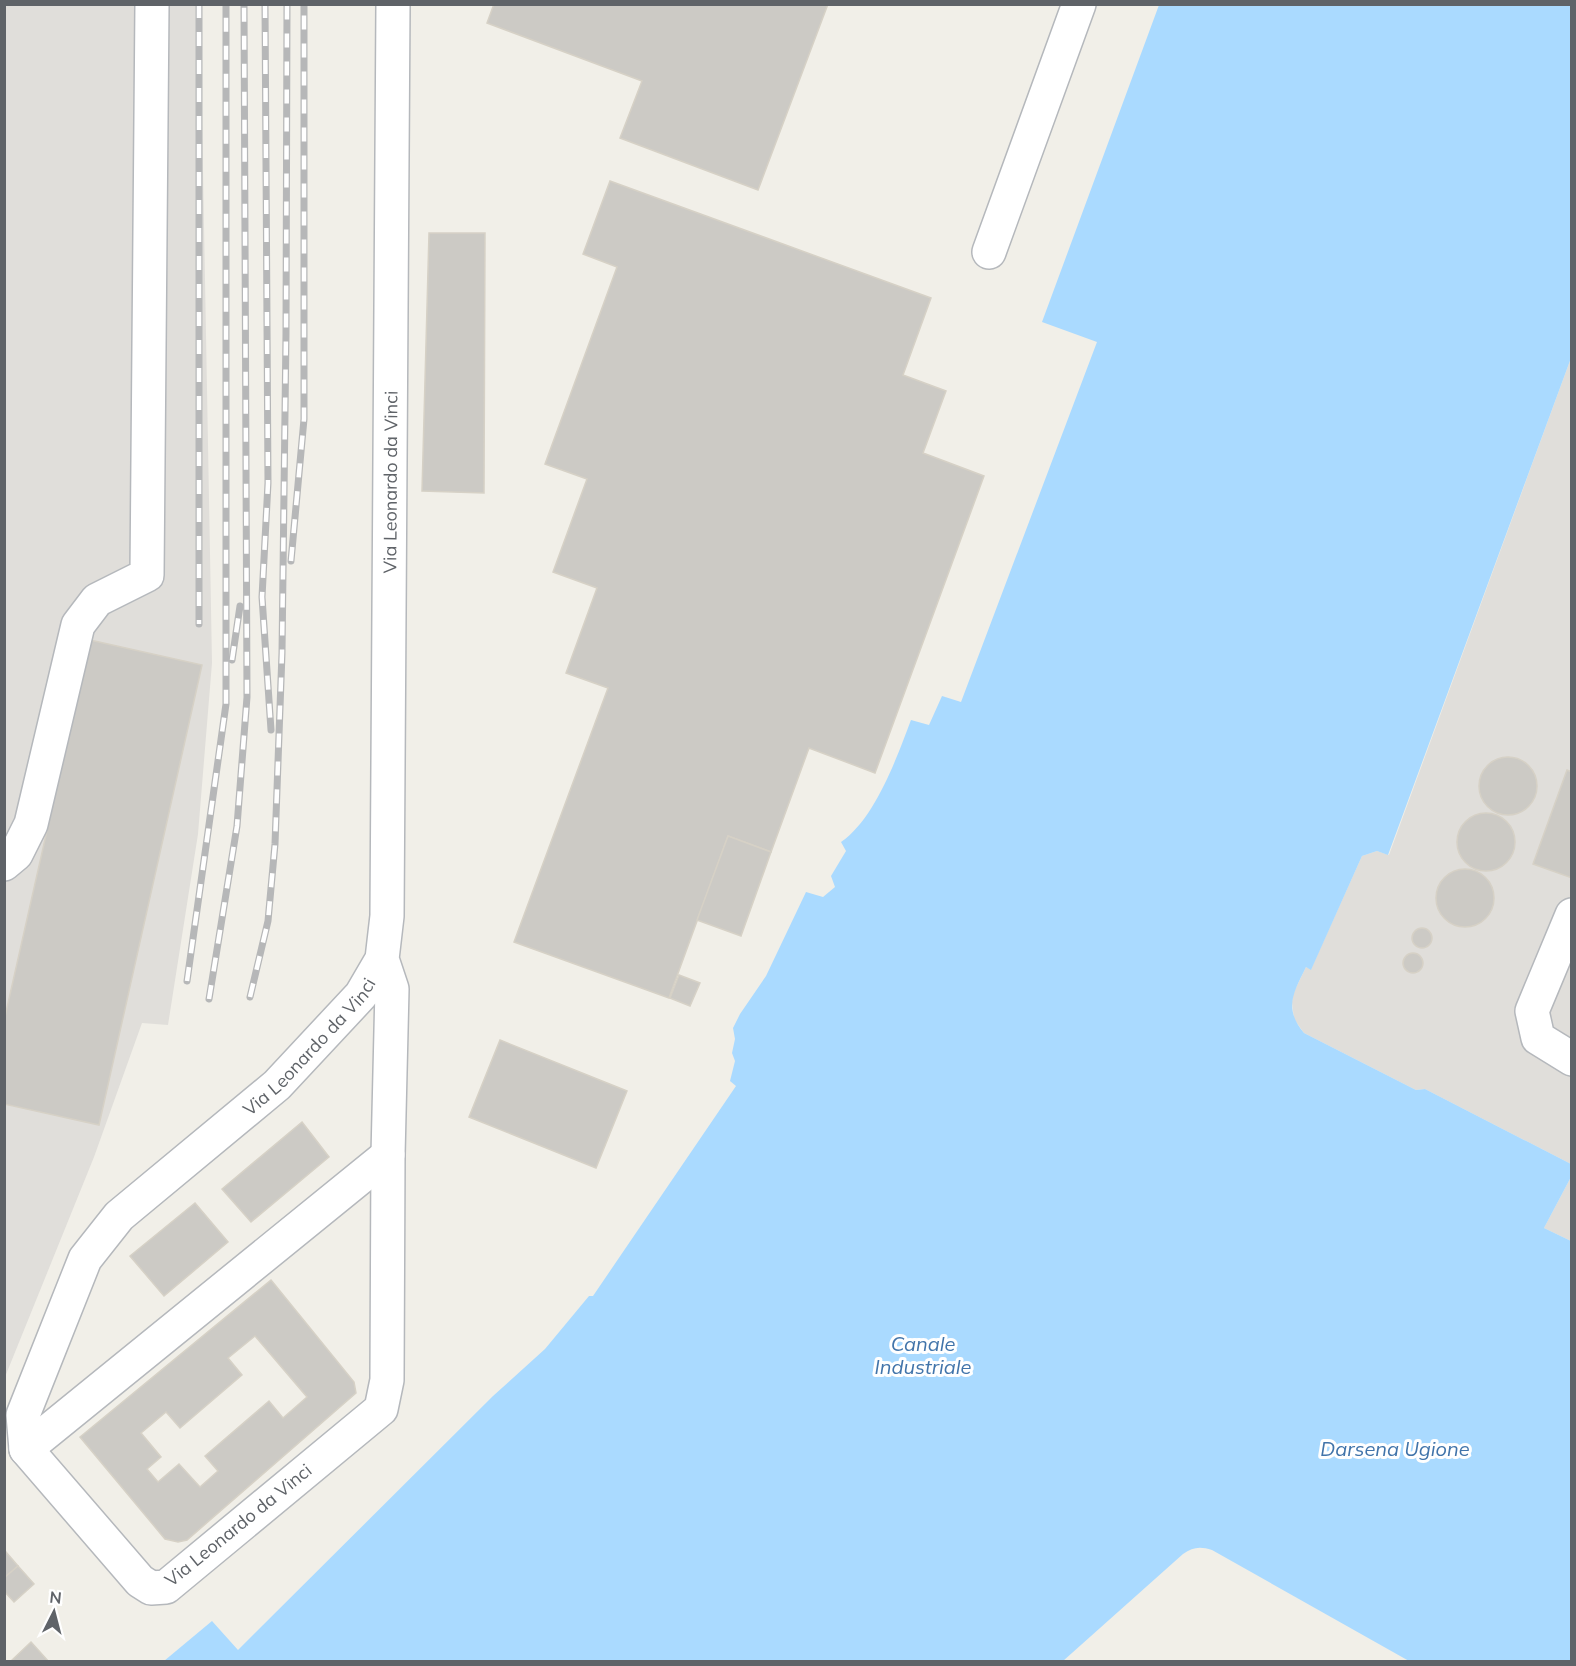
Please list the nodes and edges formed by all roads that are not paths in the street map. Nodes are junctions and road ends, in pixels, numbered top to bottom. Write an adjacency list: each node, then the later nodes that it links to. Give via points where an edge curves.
1 (152, 4): 5 (street, via 147,575 97,600 78,626 31,824 16,854)
2 (393, 4): 7 (street, Via Leonardo da Vinci, via 387,904)
3 (1079, 4): 4 (street)
4 (989, 252)
5 (4, 864)
6 (1572, 915): 8 (street, via 1532,1011 1538,1038)
7 (382, 959): 9 (street, Via Leonardo da Vinci, via 392,989); 10 (street, Via Leonardo da Vinci, via 361,995 277,1085 119,1216 85,1259 23,1415)
8 (1572, 1059)
9 (388, 1155): 10 (street); 10 (street, Via Leonardo da Vinci, via 387,1380 381,1409 166,1587 151,1588 140,1581)
10 (26, 1449)

